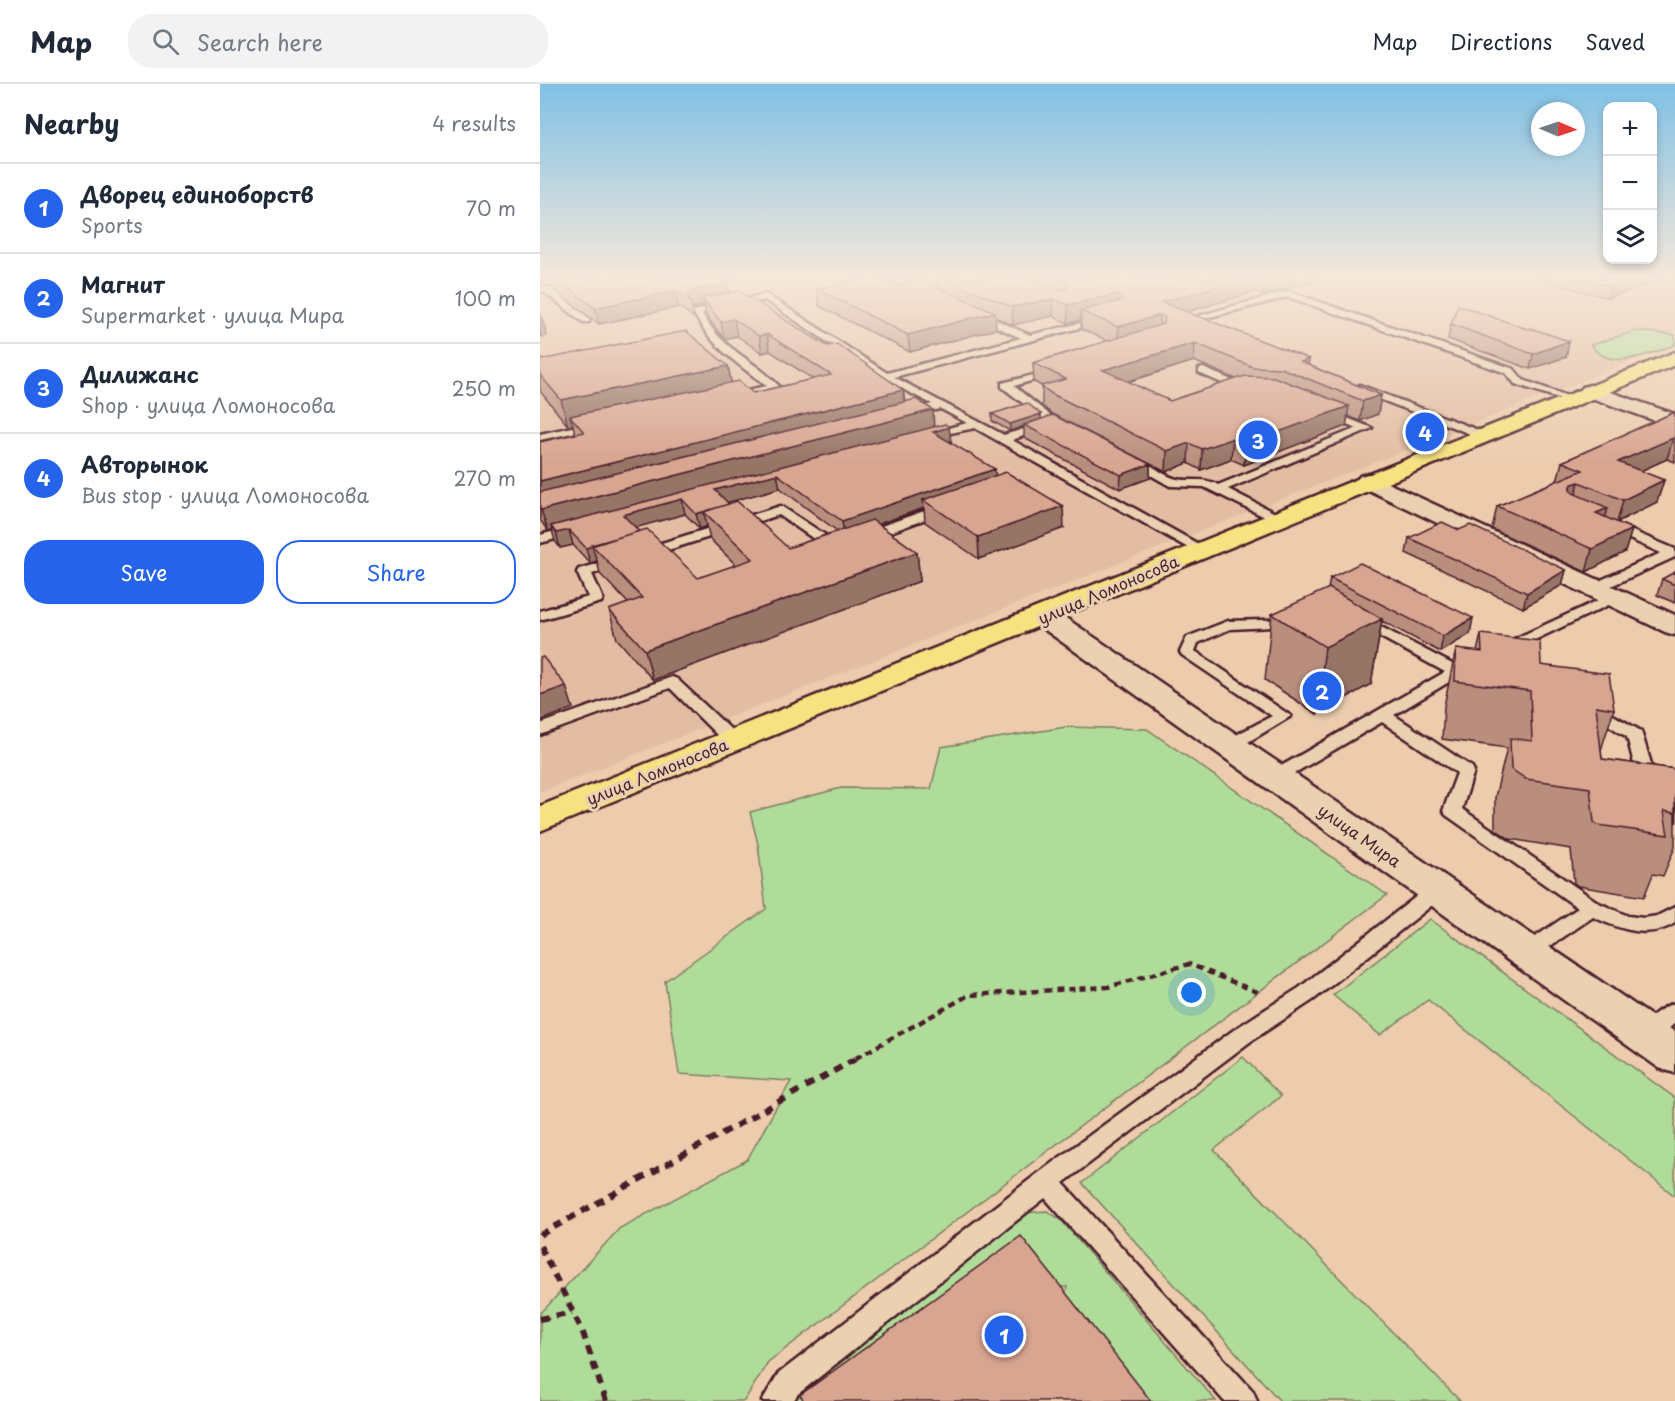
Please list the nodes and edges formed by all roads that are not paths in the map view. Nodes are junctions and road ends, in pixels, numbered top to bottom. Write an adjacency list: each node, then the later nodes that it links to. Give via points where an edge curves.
1 (717, 340): 12 (lane, via 775,387)
2 (831, 340): 8 (lane)
3 (1020, 340): 8 (lane)
4 (1422, 340): 11 (lane, via 1510,371 1519,382)
5 (1675, 358): 11 (highway, улица Ломоносова)
6 (1061, 368): 17 (lane, via 1006,385)
7 (1203, 371): 10 (lane, via 1248,391)
8 (885, 376): 13 (lane)
9 (1353, 385): 21 (lane)
10 (1265, 391)
11 (1580, 395): 18 (street); 21 (highway, улица Ломоносова)
12 (719, 399)
13 (942, 405): 15 (lane); 19 (lane)
14 (1315, 408): 27 (lane, via 1367,428)
15 (896, 417)
16 (607, 422): 22 (lane)
17 (1055, 422): 20 (lane); 24 (lane)
18 (1669, 423)
19 (976, 424): 23 (lane); 24 (lane)
20 (1074, 432)
21 (1482, 435): 26 (highway, улица Ломоносова)
22 (540, 437)
23 (918, 439)
24 (1002, 439): 33 (lane)
25 (1114, 452): 27 (lane, via 1174,483 1206,483)
26 (1368, 481): 29 (highway, улица Ломоносова); 35 (street)
27 (1218, 489): 29 (lane)
28 (953, 505): 37 (lane, via 835,547 781,510 584,572 596,599)
29 (1277, 519): 33 (highway, улица Ломоносова)
30 (1602, 523): 34 (lane)
31 (586, 527): 32 (lane)
32 (540, 539)
33 (1202, 550): 38 (highway, улица Ломоносова)
34 (1674, 552): 35 (lane)
35 (1605, 592): 40 (street); 41 (lane)
36 (1345, 612): 41 (lane)
37 (540, 616)
38 (1044, 616): 45 (highway, улица Ломоносова); 46 (street, улица Мира)
39 (1307, 622): 46 (lane, via 1228,625 1192,640 1187,652 1283,716)
40 (1675, 626)
41 (1456, 672): 43 (lane)
42 (1576, 698): 48 (lane, via 1635,735 1652,795)
43 (1383, 715): 47 (lane); 51 (lane, via 1466,771 1452,811)
44 (540, 730): 45 (lane, via 672,682)
45 (733, 741): 49 (highway, улица Ломоносова)
46 (1229, 746): 47 (street, улица Мира)
47 (1275, 777): 50 (street, улица Мира)
48 (1675, 815)
49 (540, 819)
50 (1438, 890): 53 (street, улица Мира); 57 (lane, via 1289,1005)
51 (1592, 908): 52 (lane, via 1630,926 1662,924); 53 (lane)
52 (1675, 914)
53 (1527, 952): 55 (street, улица Мира)
54 (1675, 1011): 55 (lane)
55 (1646, 1035): 56 (street, улица Мира)
56 (1675, 1055)
57 (1046, 1182): 58 (lane, via 788,1384); 59 (lane)
58 (776, 1401)
59 (1243, 1401)

